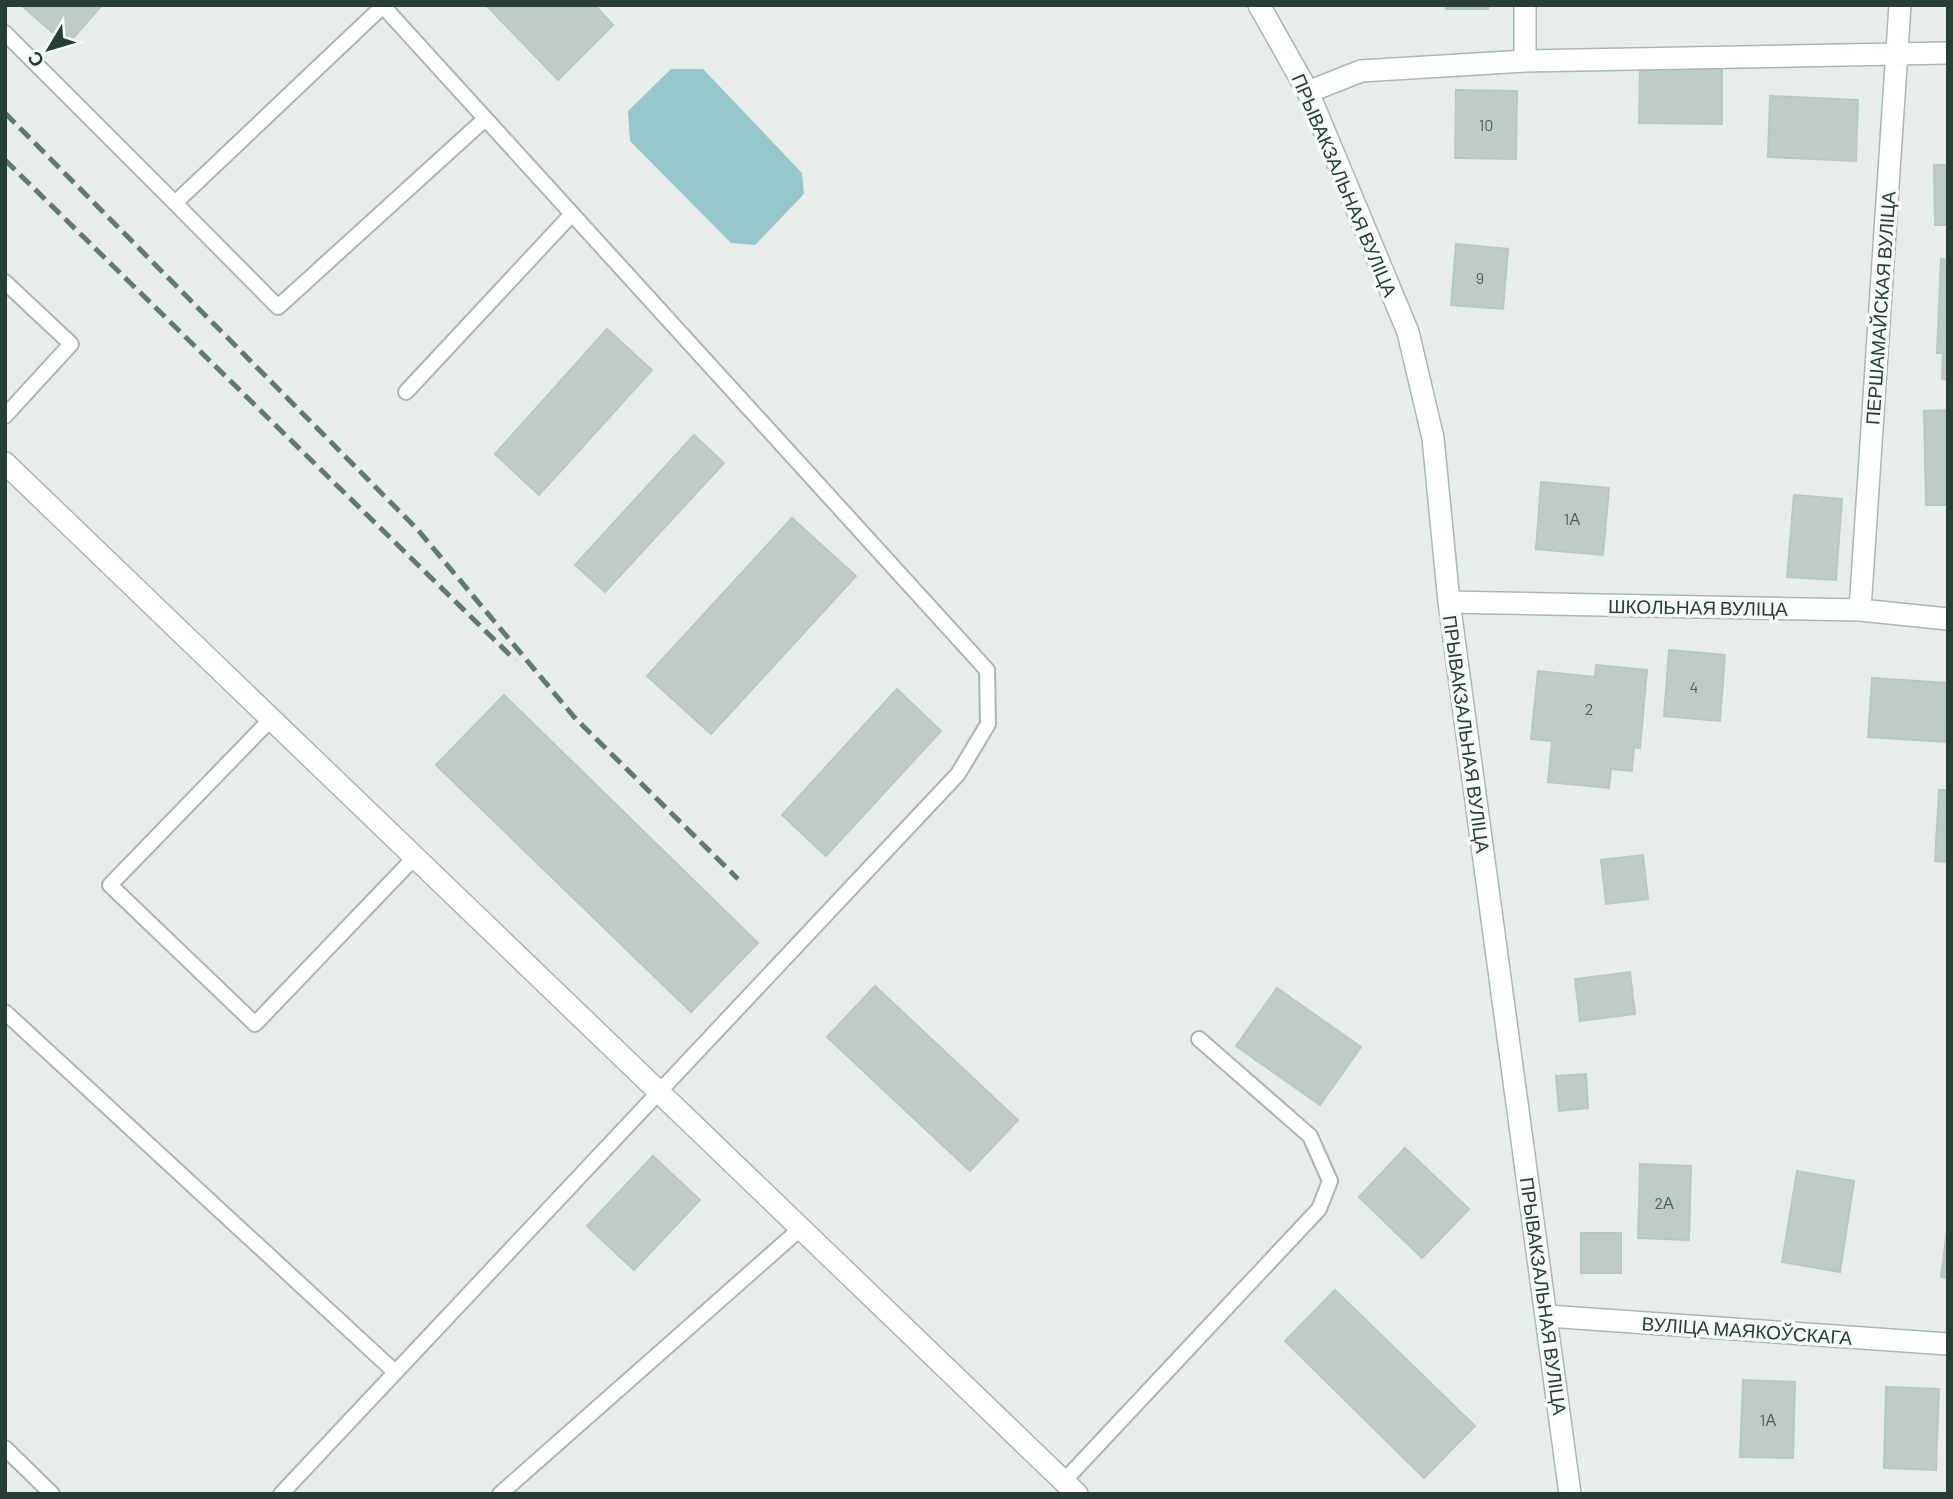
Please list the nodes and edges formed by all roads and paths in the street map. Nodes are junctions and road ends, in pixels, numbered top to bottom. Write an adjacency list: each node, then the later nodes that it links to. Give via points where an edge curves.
1 (1259, 5): 9 (street, ПРЫВАКЗАЛЬНАЯ ВУЛІЦА)
2 (1525, 5): 8 (street)
3 (1900, 5): 6 (street, ПЕРШАМАЙСКАЯ ВУЛІЦА)
4 (382, 6): 10 (lane); 11 (lane)
5 (5, 33): 11 (lane)
6 (1898, 53): 7 (street); 8 (street); 18 (street, ПЕРШАМАЙСКАЯ ВУЛІЦА)
7 (1948, 54)
8 (1525, 61): 9 (street, via 1361,71)
9 (1308, 92): 17 (street, ПРЫВАКЗАЛЬНАЯ ВУЛІЦА, via 1408,332 1433,438)
10 (485, 119): 11 (lane, via 278,307); 12 (lane)
11 (176, 203)
12 (572, 214): 14 (lane); 24 (lane, via 987,670 988,724 958,774)
13 (5, 282): 15 (lane, via 71,344)
14 (406, 392)
15 (5, 416)
16 (5, 463): 20 (street)
17 (1449, 603): 18 (street, ШКОЛЬНАЯ ВУЛІЦА); 26 (street, ПРЫВАКЗАЛЬНАЯ ВУЛІЦА)
18 (1860, 610): 19 (street, ШКОЛЬНАЯ ВУЛІЦА)
19 (1948, 619)
20 (271, 719): 21 (street); 21 (lane, via 110,885 129,904 255,1024)
21 (415, 857): 24 (street)
22 (5, 1012): 28 (lane)
23 (1199, 1039): 30 (lane, via 1310,1136 1330,1181 1320,1209)
24 (659, 1092): 25 (street); 28 (lane)
25 (800, 1228): 30 (street); 33 (lane)
26 (1547, 1316): 27 (street, ВУЛІЦА МАЯКОЎСКАГА); 34 (street, ПРЫВАКЗАЛЬНАЯ ВУЛІЦА)
27 (1948, 1344)
28 (395, 1372): 32 (lane)
29 (5, 1448): 31 (lane)
30 (1071, 1488)
31 (52, 1494)
32 (281, 1494)
33 (500, 1494)
34 (1570, 1494)

